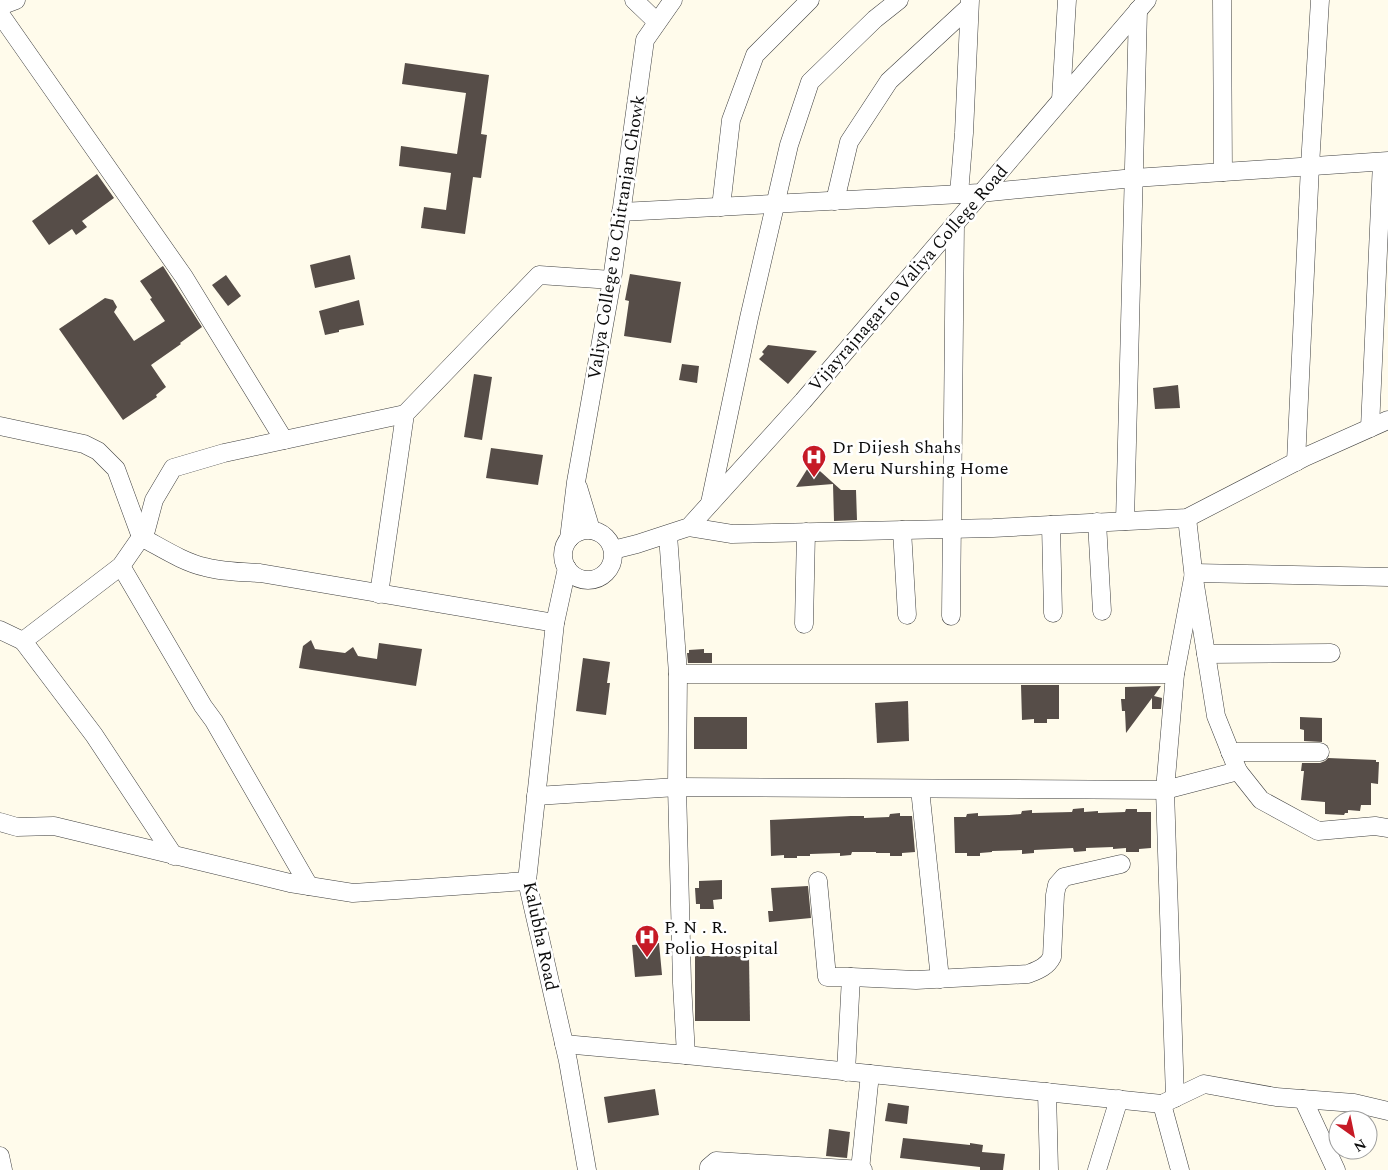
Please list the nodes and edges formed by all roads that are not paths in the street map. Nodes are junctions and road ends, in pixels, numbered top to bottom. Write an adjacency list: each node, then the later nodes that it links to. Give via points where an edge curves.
1 (16, 0): 11 (street)
2 (634, 0): 13 (street)
3 (673, 0): 13 (street, Valiya College to Chitranjan Chowk)
4 (810, 0): 23 (street, via 755,55 731,120)
5 (899, 0): 22 (street, via 810,82 789,145)
6 (1067, 0): 14 (street)
7 (1222, 0): 17 (street)
8 (1320, 0): 16 (street)
9 (970, 3): 20 (street); 21 (street, via 889,81 849,142)
10 (1143, 5): 14 (street, Vijayrajnagar to Valiya College Road); 18 (street)
11 (0, 6)
12 (0, 14): 31 (street, via 184,278)
13 (657, 22): 24 (street, Valiya College to Chitranjan Chowk, via 645,40)
14 (1060, 100): 19 (street, Vijayrajnagar to Valiya College Road)
15 (1385, 162): 16 (street); 30 (street)
16 (1310, 166): 17 (street); 32 (street)
17 (1223, 172): 18 (street)
18 (1134, 178): 19 (street); 36 (street)
19 (980, 193): 20 (street); 25 (street, Vijayrajnagar to Valiya College Road)
20 (959, 194): 21 (street)
21 (835, 201): 22 (street)
22 (775, 204): 23 (street); 34 (street)
23 (721, 207): 24 (street)
24 (621, 212): 26 (street, Valiya College to Chitranjan Chowk)
25 (955, 223): 34 (street, Vijayrajnagar to Valiya College Road); 40 (street)
26 (612, 280): 27 (street, via 539,275); 33 (street, Valiya College to Chitranjan Chowk)
27 (405, 414): 31 (street); 54 (street)
28 (1388, 420): 30 (street)
29 (0, 426): 45 (street, via 84,444 98,451 116,469)
30 (1370, 428): 32 (street)
31 (284, 440): 45 (street, via 173,468 154,500)
32 (1296, 462): 35 (street)
33 (576, 482): 41 (street, Valiya College to Chitranjan Chowk); 46 (street, Valiya College to Chitranjan Chowk)
34 (709, 505): 39 (street, Vijayrajnagar to Valiya College Road)
35 (1187, 518): 36 (street); 51 (street)
36 (1125, 521): 37 (street)
37 (1097, 522): 38 (street); 55 (street)
38 (1050, 525): 40 (street); 56 (street)
39 (689, 527): 43 (street, via 732,534); 44 (street, Vijayrajnagar to Valiya College Road)
40 (953, 528): 42 (street); 58 (street)
41 (591, 530): 46 (street); 47 (street, via 605,536)
42 (902, 530): 43 (street); 57 (street)
43 (806, 532): 60 (street)
44 (662, 537): 47 (street, Vijayrajnagar to Valiya College Road); 50 (street, Vijayrajnagar to Valiya College Road); 65 (street)
45 (141, 538): 48 (street); 54 (street, via 204,567)
46 (570, 539): 49 (street, via 563,553)
47 (613, 550): 50 (street)
48 (121, 566): 62 (street); 81 (street)
49 (567, 568): 53 (street); 59 (street, Kalubha Road)
50 (610, 568): 53 (street, via 598,578)
51 (1194, 573): 52 (street); 64 (street); 66 (street)
52 (1388, 577)
53 (583, 580): 59 (street)
54 (379, 594): 59 (street)
55 (1102, 611)
56 (1054, 613)
57 (907, 615)
58 (951, 616)
59 (556, 617): 73 (street, Kalubha Road)
60 (804, 624)
61 (0, 630): 62 (street)
62 (23, 641): 77 (street, via 94,735)
63 (1331, 653): 64 (street)
64 (1206, 654): 67 (street, via 1216,716)
65 (678, 674): 66 (street); 70 (street)
66 (1175, 674): 72 (street)
67 (1230, 752): 68 (street); 69 (street)
68 (1320, 752)
69 (1238, 771): 72 (street); 75 (street, via 1261,800 1318,831 1375,826)
70 (677, 787): 71 (street); 73 (street); 85 (street)
71 (920, 789): 72 (street); 83 (street)
72 (1165, 790): 91 (street)
73 (536, 796): 79 (street, Kalubha Road)
74 (8, 824): 76 (street); 77 (street, via 54,826)
75 (1388, 828)
76 (0, 836)
77 (174, 856): 81 (street)
78 (1121, 864): 83 (street, via 1064,877 1057,885 1052,958 1041,969 1028,974)
79 (527, 881): 81 (street, via 353,893); 84 (street, Kalubha Road)
80 (818, 881): 82 (street, via 827,977)
81 (309, 886)
82 (851, 977): 83 (street); 86 (street)
83 (940, 979)
84 (564, 1044): 85 (street); 95 (street, Kalubha Road)
85 (686, 1056): 86 (street)
86 (846, 1072): 87 (street)
87 (870, 1074): 88 (street); 97 (street)
88 (1047, 1092): 90 (street); 98 (street)
89 (1303, 1099): 91 (street, via 1204,1084); 92 (street, via 1354,1103); 101 (street)
90 (1119, 1100): 91 (street); 99 (street)
91 (1168, 1101): 100 (street)
92 (1388, 1111)
93 (0, 1156): 94 (street)
94 (3, 1170)
95 (587, 1170)
96 (709, 1170): 97 (street, via 716,1161)
97 (861, 1170)
98 (1049, 1170)
99 (1096, 1170)
100 (1180, 1170)
101 (1336, 1170)

